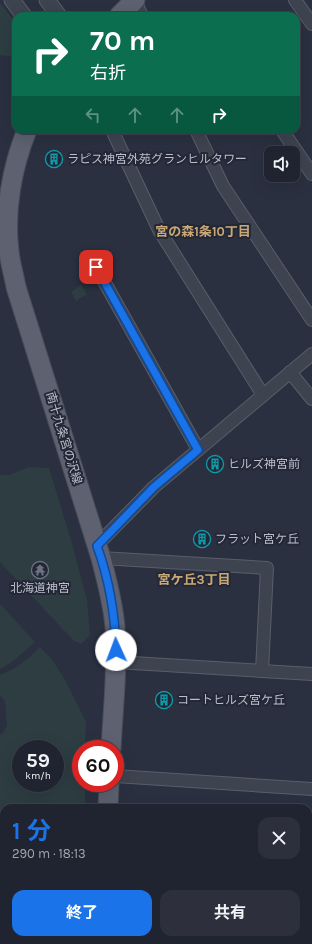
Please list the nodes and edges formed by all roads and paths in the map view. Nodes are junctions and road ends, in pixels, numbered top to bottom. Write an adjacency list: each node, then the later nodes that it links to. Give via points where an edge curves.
1 (12, 0): 5 (street)
2 (47, 0): 6 (street)
3 (135, 0): 7 (main road); 8 (street)
4 (295, 0): 9 (street)
5 (21, 12)
6 (56, 12)
7 (123, 12)
8 (140, 12)
9 (312, 24)
10 (26, 134): 22 (main road, 南十九条宮の沢線, via 11,188 8,214 9,251 16,287)
11 (114, 134): 19 (street, via 159,230)
12 (198, 134): 16 (street, via 223,186)
13 (285, 134): 14 (street)
14 (312, 174)
15 (96, 267): 21 (street)
16 (312, 320)
17 (312, 354): 18 (street)
18 (290, 372): 19 (street); 20 (street)
19 (263, 395): 21 (street)
20 (312, 399)
21 (198, 450): 22 (street, via 154,487)
22 (99, 552): 23 (main road, 南十九条宮の沢線, via 110,593 115,626); 24 (street, via 267,568)
23 (116, 662): 24 (street); 26 (main road, 南十九条宮の沢線)
24 (262, 671): 25 (street)
25 (312, 674)
26 (112, 740)
27 (124, 777): 28 (street)
28 (312, 789)
29 (109, 792): 30 (main road)
30 (108, 804)

